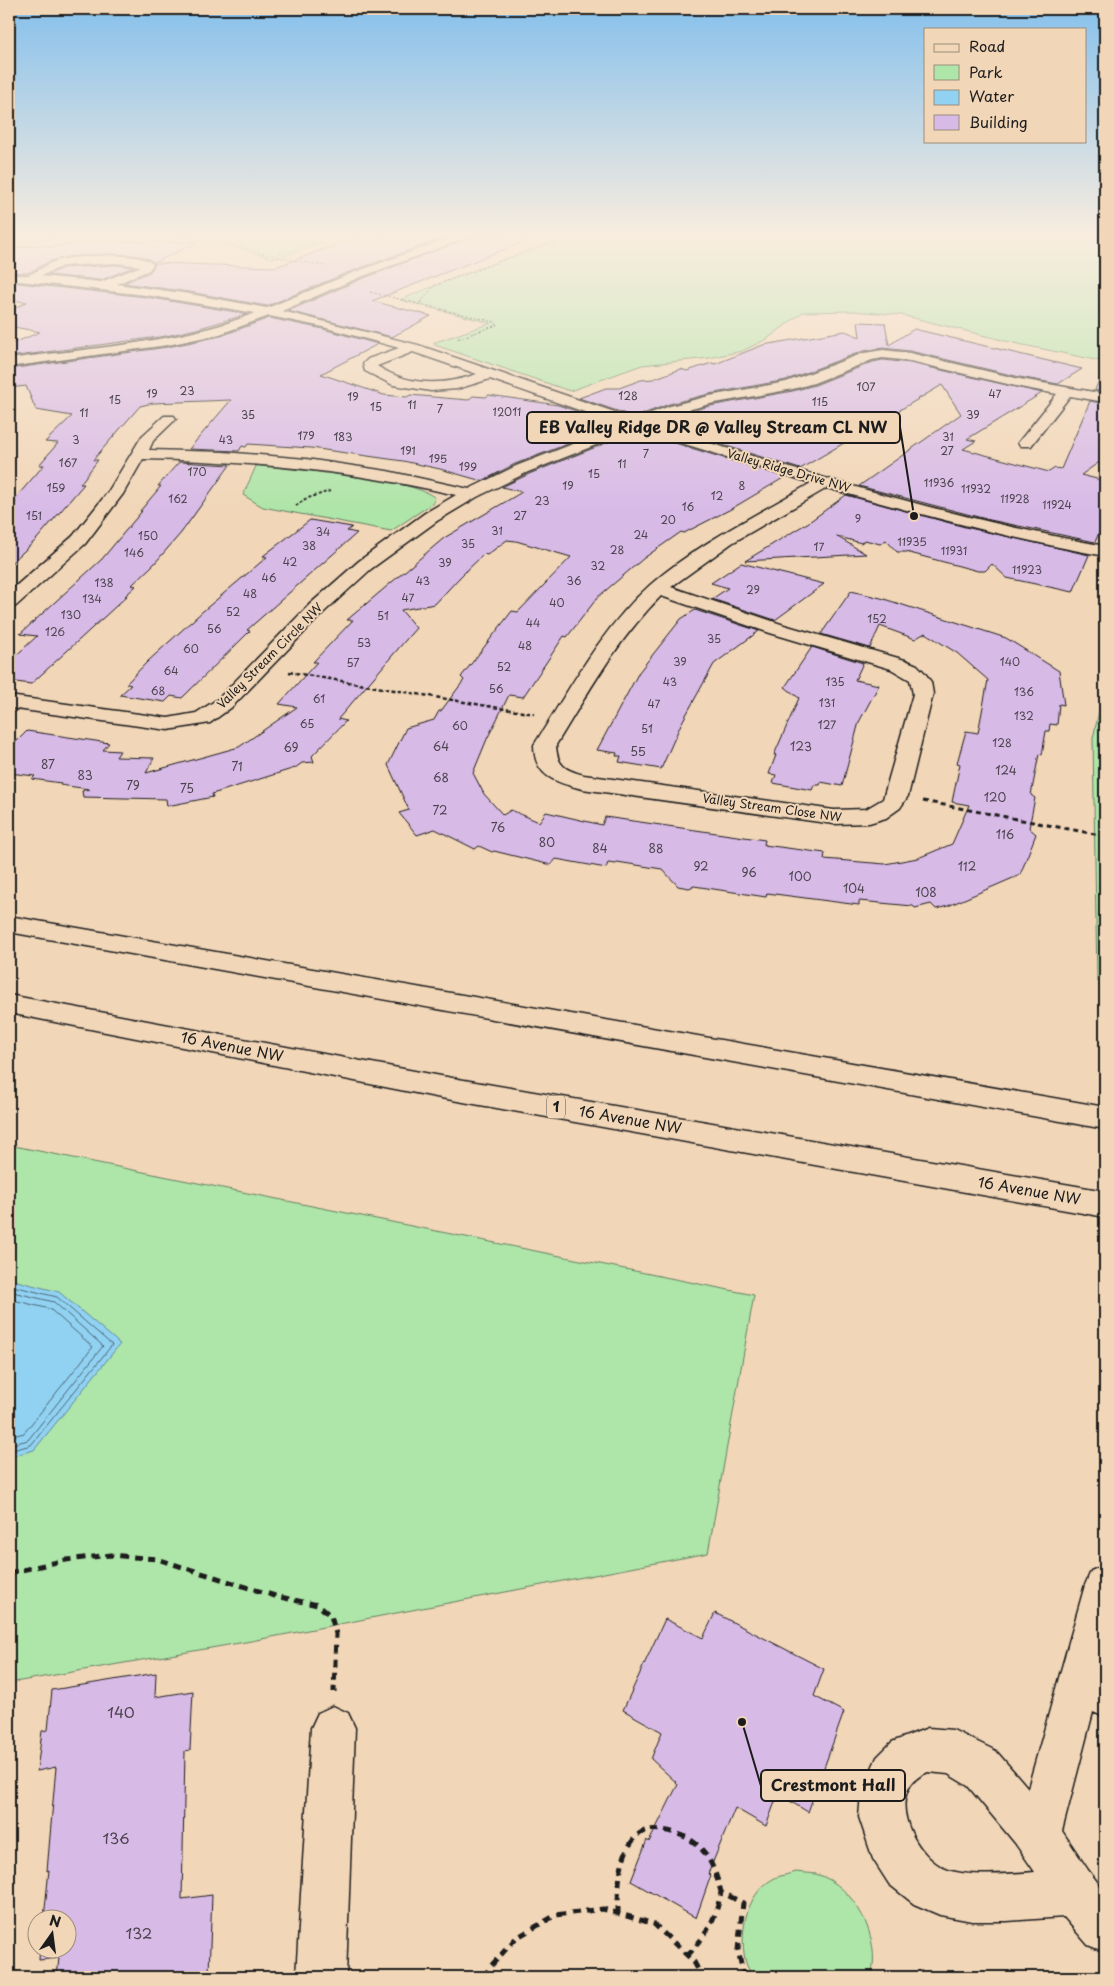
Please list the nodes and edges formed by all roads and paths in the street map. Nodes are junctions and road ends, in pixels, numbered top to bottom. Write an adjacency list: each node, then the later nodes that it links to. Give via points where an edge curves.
1 (196, 327): 5 (main road)
2 (228, 327): 5 (main road, via 195,336)
3 (332, 327): 7 (main road, Valley Ridge Drive NW)
4 (495, 327): 7 (path)
5 (137, 344): 8 (main road)
6 (28, 348): 8 (main road)
7 (417, 350): 10 (main road, Valley Ridge Drive NW); 10 (main road, via 373,362 370,368 391,381 439,387)
8 (72, 355): 9 (main road)
9 (9, 363)
10 (490, 374): 14 (main road, Valley Ridge Drive NW)
11 (1066, 392): 12 (main road, Valley Stream Circle NW); 14 (main road, Valley Stream Circle NW, via 901,355 875,355 809,380 709,400); 15 (main road)
12 (1105, 398)
13 (169, 419): 16 (main road, via 147,439)
14 (635, 424): 17 (main road, Valley Ridge Drive NW); 18 (main road, Valley Stream Circle NW, via 522,469)
15 (1026, 443)
16 (138, 454): 18 (main road, via 222,456 333,466 411,479); 21 (main road, via 115,494 79,540)
17 (825, 482): 19 (main road, Valley Ridge Drive NW, via 991,527); 20 (main road, Valley Stream Close NW, via 706,552)
18 (471, 494): 22 (main road, Valley Stream Circle NW, via 432,517 365,565)
19 (1105, 552)
20 (657, 589): 24 (main road, Valley Stream Close NW, via 625,623); 25 (main road, via 777,629 898,664 919,677 924,684 923,694)
21 (9, 602)
22 (258, 668): 23 (main road, Valley Stream Circle NW, via 215,711 186,722 168,724); 24 (path)
23 (9, 702)
24 (562, 718): 25 (main road, Valley Stream Close NW, via 545,745 544,757 556,772 582,782 846,818 882,811)
25 (896, 796): 26 (path)
26 (1105, 836)
27 (9, 924): 29 (main road)
28 (9, 1004): 30 (main road, 16 Avenue NW / 1, via 441,1086)
29 (1105, 1118)
30 (1105, 1204)
31 (9, 1572): 34 (path, via 111,1555 157,1559 275,1596 318,1605 332,1616 336,1634)
32 (1105, 1585): 33 (main road)
33 (1092, 1689): 35 (main road)
34 (333, 1728): 41 (main road)
35 (1038, 1836): 37 (main road); 37 (main road, via 982,1768 963,1757 942,1751 923,1751 905,1758 892,1771 884,1789 881,1811 885,1834 897,1857 916,1877 938,1891 988,1898)
36 (721, 1892): 38 (path, via 716,1869 692,1839 673,1831 653,1829 640,1832 631,1843 620,1874); 40 (path, via 711,1929); 44 (path, via 743,1903 738,1930 739,1965)
37 (1075, 1893): 39 (main road)
38 (618, 1914): 40 (path, via 654,1924); 42 (path, via 603,1909 556,1915 516,1938)
39 (1105, 1928)
40 (687, 1956): 43 (path)
41 (321, 1977)
42 (484, 1977)
43 (702, 1977)
44 (744, 1977)

